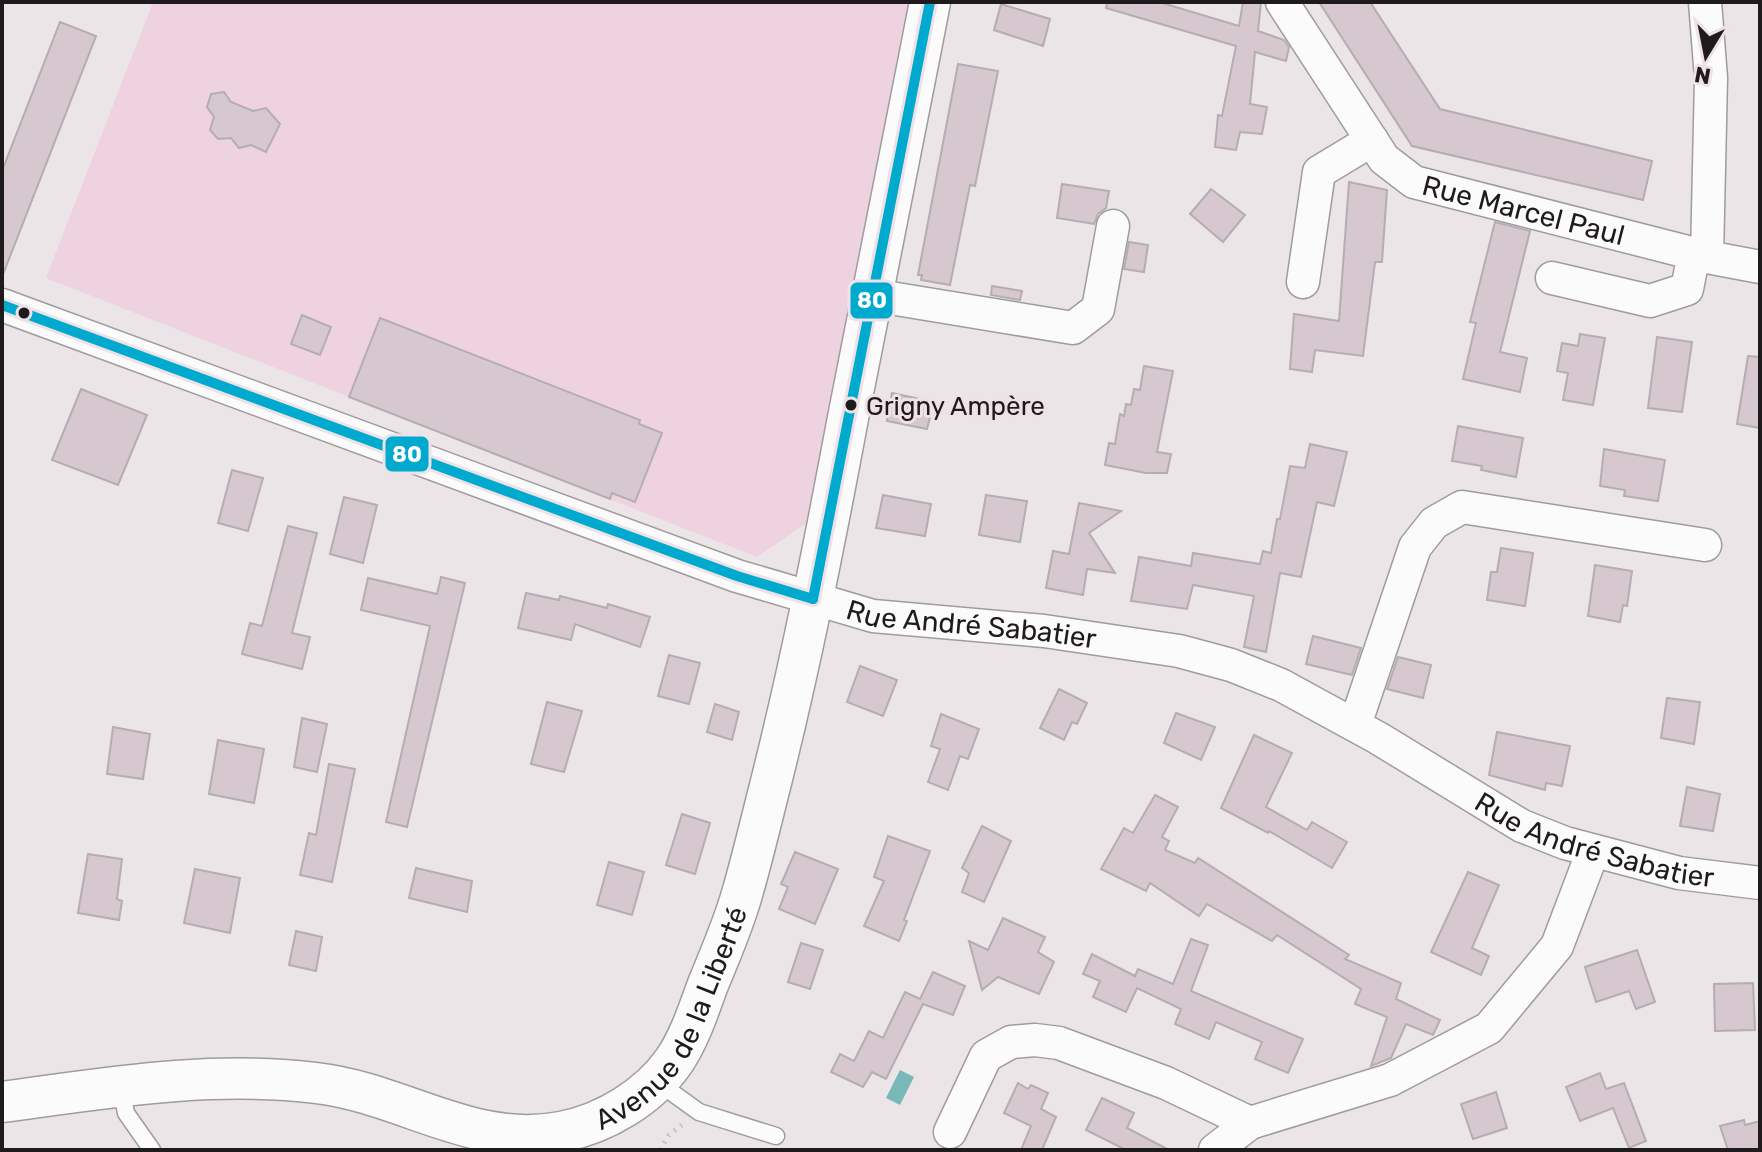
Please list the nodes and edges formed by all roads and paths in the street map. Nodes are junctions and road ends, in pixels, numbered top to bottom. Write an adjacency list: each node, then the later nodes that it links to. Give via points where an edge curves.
1 (930, 2): 10 (street, Avenue de la Liberté)
2 (1282, 2): 4 (street, Rue Marcel Paul)
3 (1705, 2): 6 (street, via 1711,78)
4 (1372, 140): 6 (street, Rue Marcel Paul, via 1384,159 1414,182); 9 (street, via 1319,172)
5 (1113, 226): 10 (street, via 1098,309 1073,328)
6 (1701, 255): 7 (street, Rue Marcel Paul); 8 (street, via 1687,289 1650,301)
7 (1760, 267)
8 (1552, 278)
9 (1303, 282)
10 (872, 295): 13 (street, Avenue de la Liberté)
11 (2, 305): 13 (street, Rue André Sabatier, via 737,576)
12 (1705, 545): 14 (street, via 1462,507 1434,523 1415,547)
13 (813, 599): 14 (street, Rue André Sabatier, via 873,616 1044,631 1179,651 1281,685); 17 (street, Avenue de la Liberté, via 741,898 687,1038)
14 (1355, 725): 15 (street, Rue André Sabatier, via 1522,826)
15 (1593, 851): 16 (street, Rue André Sabatier, via 1679,873); 21 (street, via 1557,946 1489,1028 1390,1080)
16 (1760, 883)
17 (656, 1081): 18 (street, Avenue de la Liberté, via 636,1099 587,1125 530,1135 473,1129 322,1084 232,1078); 20 (lane)
18 (121, 1088): 19 (street, Avenue de la Liberté); 24 (lane, via 126,1113)
19 (2, 1102)
20 (699, 1112): 23 (lane); 25 (path, via 669,1135)
21 (1250, 1123): 22 (street, via 1166,1083 1059,1043 1035,1040 1011,1042 986,1056); 26 (street)
22 (950, 1132)
23 (776, 1136)
24 (152, 1150)
25 (660, 1150)
26 (1215, 1150)

